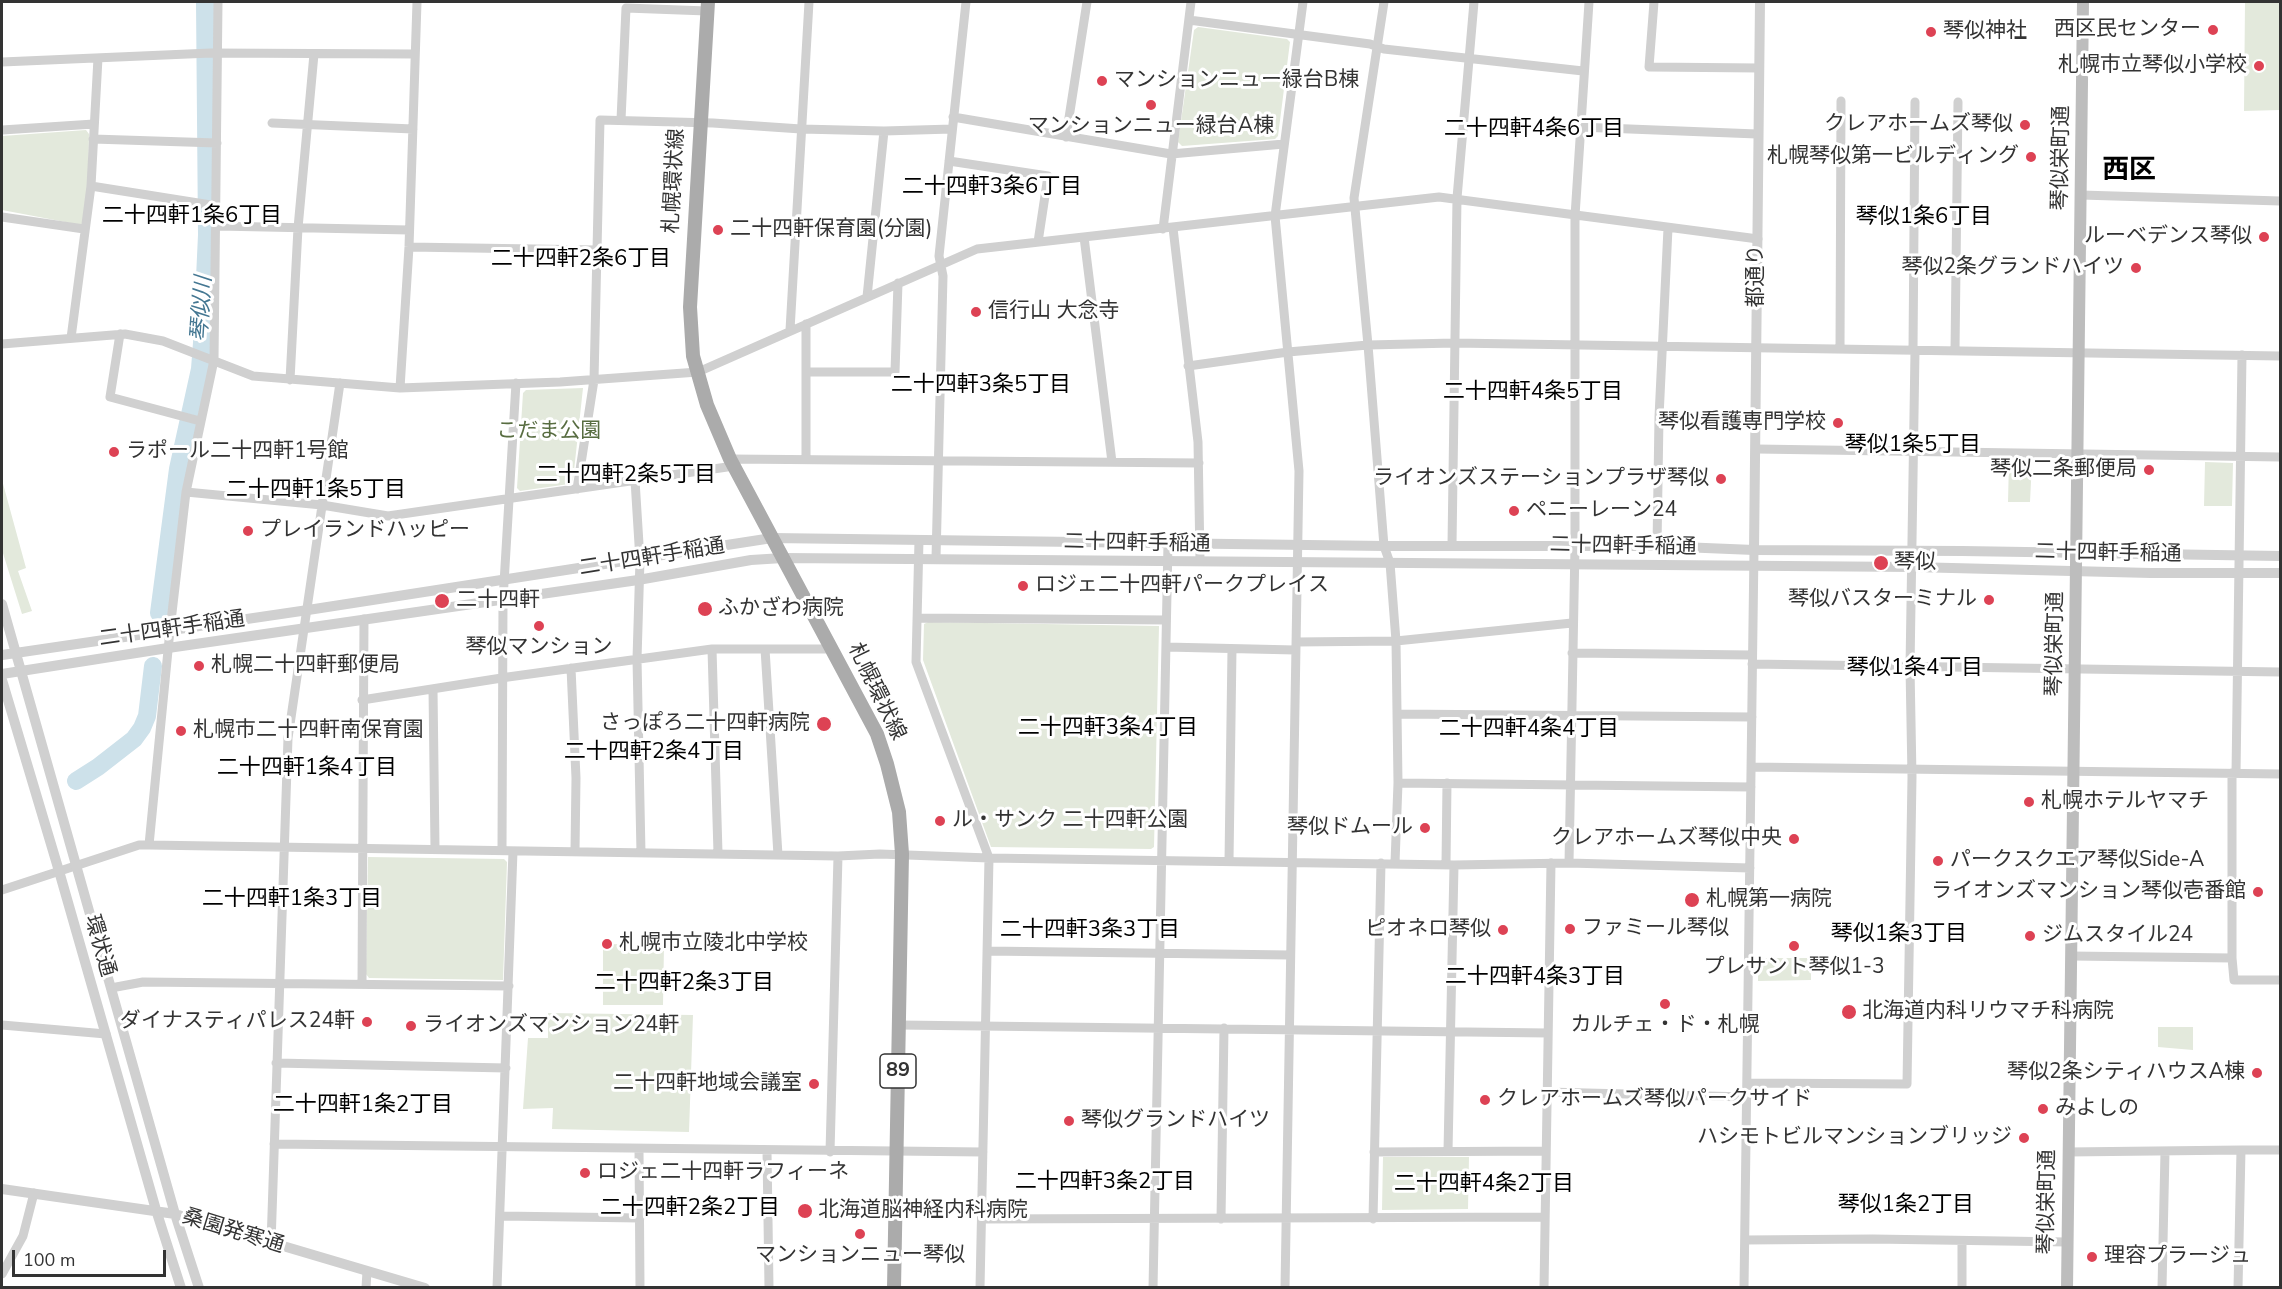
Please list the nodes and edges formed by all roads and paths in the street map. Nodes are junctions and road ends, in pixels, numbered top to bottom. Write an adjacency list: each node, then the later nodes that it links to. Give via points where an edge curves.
1 (218, 2): 18 (street)
2 (417, 2): 20 (street)
3 (809, 2): 37 (street)
4 (966, 2): 29 (street)
5 (1087, 2): 42 (street)
6 (1191, 2): 15 (street)
7 (1303, 2): 16 (street)
8 (1384, 2): 17 (street)
9 (1474, 2): 22 (street)
10 (1589, 2): 25 (street)
11 (1654, 2): 24 (street, via 1649,67)
12 (1760, 2): 24 (street, 都通り)
13 (2083, 2): 49 (main road, 琴似栄町通)
14 (708, 6): 30 (street, via 626,8); 32 (main road, 札幌環状線 / 89)
15 (1189, 20): 16 (street); 46 (street)
16 (1299, 34): 17 (street); 45 (street)
17 (1377, 47): 22 (street); 53 (street)
18 (214, 53): 19 (street); 21 (street); 44 (street)
19 (314, 54): 20 (street); 34 (street)
20 (416, 54): 36 (street)
21 (98, 58): 23 (street); 33 (street)
22 (1469, 59): 25 (street); 50 (street)
23 (2, 62)
24 (1759, 68): 41 (street, 都通り)
25 (1583, 71): 35 (street)
26 (1842, 101): 82 (street)
27 (1915, 102): 83 (street)
28 (1958, 102): 84 (street)
29 (953, 117): 38 (street); 42 (street)
30 (621, 120): 32 (street); 68 (street, via 600,120)
31 (272, 123): 34 (street)
32 (699, 123): 37 (street); 91 (main road, 札幌環状線 / 89, via 690,307 693,356)
33 (94, 124): 39 (street); 43 (street)
34 (307, 124): 36 (street); 58 (street)
35 (1579, 127): 41 (street); 55 (street)
36 (413, 129): 63 (street)
37 (801, 129): 40 (street); 73 (street)
38 (952, 129): 40 (street); 47 (street)
39 (2, 130)
40 (884, 131): 71 (street)
41 (1757, 134): 65 (street, 都通り)
42 (1066, 137): 46 (street)
43 (93, 139): 44 (street); 48 (street)
44 (214, 143): 52 (street)
45 (1284, 144): 46 (street); 54 (street)
46 (1171, 154): 62 (street)
47 (949, 161): 66 (street, via 1048,176); 69 (street)
48 (91, 186): 52 (street); 61 (street)
49 (2081, 195): 51 (street); 86 (main road, 琴似栄町通)
50 (1457, 198): 53 (street); 55 (street); 76 (street)
51 (2280, 201)
52 (214, 206): 57 (street)
53 (1355, 208): 54 (street); 78 (street)
54 (1275, 216): 59 (street); 85 (street)
55 (1575, 216): 60 (street); 79 (street)
56 (2, 217): 61 (street)
57 (216, 226): 58 (street); 89 (street)
58 (298, 228): 63 (street); 93 (street)
59 (1173, 228): 62 (street); 90 (street)
60 (1668, 228): 65 (street); 80 (street)
61 (84, 229): 75 (street)
62 (1163, 229): 64 (street)
63 (409, 230): 67 (street)
64 (1083, 237): 66 (street); 108 (street)
65 (1758, 239): 81 (street, 都通り)
66 (1038, 242): 69 (street, via 977,249)
67 (409, 247): 68 (street); 97 (street)
68 (597, 250): 94 (street)
69 (940, 265): 70 (street); 107 (street, via 943,276)
70 (898, 283): 71 (street); 92 (street, via 895,372)
71 (867, 297): 72 (street)
72 (806, 324): 73 (street); 92 (street)
73 (790, 330): 91 (street)
74 (120, 334): 75 (street); 89 (street, via 164,341); 100 (street, via 110,396)
75 (71, 338): 77 (street)
76 (1454, 343): 78 (street); 79 (street); 122 (street)
77 (2, 344)
78 (1368, 345): 85 (street); 123 (street)
79 (1574, 345): 80 (street); 124 (street)
80 (1662, 346): 81 (street); 98 (street)
81 (1757, 348): 82 (street); 99 (street, 都通り)
82 (1840, 349): 83 (street)
83 (1914, 350): 84 (street); 102 (street)
84 (1954, 351): 86 (street)
85 (1288, 352): 90 (street); 121 (street, via 1299,471)
86 (2079, 353): 87 (street); 103 (main road, 琴似栄町通)
87 (2242, 355): 88 (street); 104 (street)
88 (2280, 356)
89 (211, 359): 93 (street, via 253,376); 100 (street)
90 (1188, 366): 110 (street)
91 (698, 372): 94 (street); 109 (main road, 札幌環状線 / 89, via 707,405)
92 (806, 372): 106 (street)
93 (290, 380): 95 (street)
94 (594, 380): 96 (street); 112 (street)
95 (340, 383): 97 (street); 115 (street)
96 (516, 383): 97 (street); 114 (street)
97 (400, 388)
98 (1659, 417): 99 (street); 125 (street)
99 (1756, 418): 101 (street, 都通り)
100 (198, 420): 113 (street)
101 (1757, 449): 102 (street); 126 (street, 都通り)
102 (1915, 452): 103 (street); 127 (street)
103 (2077, 454): 104 (street); 128 (main road, 琴似栄町通)
104 (2241, 457): 105 (street); 129 (street)
105 (2280, 457)
106 (806, 458): 107 (street); 109 (street)
107 (938, 460): 108 (street); 118 (street)
108 (1112, 462): 110 (street)
109 (732, 463): 111 (street); 116 (main road, 札幌環状線 / 89)
110 (1199, 463): 120 (street)
111 (635, 480): 112 (street); 134 (street)
112 (577, 489): 114 (street)
113 (186, 492): 115 (street); 154 (street)
114 (508, 499): 115 (street, via 388,516); 145 (street)
115 (322, 505): 149 (street)
116 (772, 538): 117 (street, 二十四軒手稲通); 131 (main road, 札幌環状線 / 89); 134 (street, 二十四軒手稲通)
117 (920, 540): 118 (street, 二十四軒手稲通); 132 (street)
118 (937, 540): 119 (street, 二十四軒手稲通); 133 (street)
119 (1168, 543): 120 (street, 二十四軒手稲通); 135 (street)
120 (1201, 544): 121 (street, 二十四軒手稲通); 136 (street)
121 (1296, 544): 123 (street, 二十四軒手稲通); 137 (street)
122 (1452, 545): 123 (street, 二十四軒手稲通); 124 (street, 二十四軒手稲通)
123 (1384, 546): 138 (street)
124 (1575, 546): 125 (street, 二十四軒手稲通); 139 (street)
125 (1657, 546): 126 (street, 二十四軒手稲通)
126 (1754, 550): 127 (street, 二十四軒手稲通); 140 (street)
127 (1913, 551): 128 (street, 二十四軒手稲通); 141 (street)
128 (2076, 554): 129 (street, 二十四軒手稲通); 142 (main road, 琴似栄町通)
129 (2240, 556): 130 (street, 二十四軒手稲通); 143 (street)
130 (2280, 556)
131 (783, 558): 132 (street, 二十四軒手稲通); 146 (street, 二十四軒手稲通); 161 (main road, 札幌環状線 / 89)
132 (919, 558): 133 (street, 二十四軒手稲通); 150 (street)
133 (936, 558): 135 (street, 二十四軒手稲通)
134 (640, 560): 145 (street, 二十四軒手稲通); 146 (street)
135 (1168, 560): 136 (street, 二十四軒手稲通); 152 (street)
136 (1200, 560): 137 (street, 二十四軒手稲通)
137 (1296, 562): 138 (street, 二十四軒手稲通); 157 (street)
138 (1390, 563): 139 (street, 二十四軒手稲通); 156 (street)
139 (1574, 564): 140 (street, 二十四軒手稲通); 153 (street)
140 (1754, 565): 141 (street, 二十四軒手稲通); 168 (street)
141 (1912, 567): 142 (street, 二十四軒手稲通); 169 (street)
142 (2076, 569): 143 (street, 二十四軒手稲通); 171 (main road, 琴似栄町通)
143 (2240, 573): 144 (street, 二十四軒手稲通); 172 (street)
144 (2280, 573)
145 (504, 580): 147 (street); 149 (street, 二十四軒手稲通)
146 (638, 580): 147 (street, 二十四軒手稲通); 167 (street)
147 (503, 600): 151 (street, 二十四軒手稲通); 176 (street)
148 (2, 604): 165 (street, 環状通)
149 (308, 610): 154 (street, 二十四軒手稲通); 155 (street)
150 (918, 618): 152 (street); 204 (street, via 916,662)
151 (364, 619): 155 (street, 二十四軒手稲通); 179 (street)
152 (1166, 620): 158 (street)
153 (1572, 623): 156 (street); 164 (street)
154 (170, 630): 159 (street); 165 (street, 二十四軒手稲通)
155 (305, 630): 159 (street, 二十四軒手稲通); 193 (street, via 288,738)
156 (1396, 641): 157 (street); 180 (street)
157 (1295, 646): 162 (street); 207 (street)
158 (1166, 647): 162 (street); 205 (street)
159 (168, 648): 173 (street, 二十四軒手稲通); 192 (street)
160 (765, 649): 161 (street); 163 (street); 202 (street)
161 (831, 649): 201 (main road, 札幌環状線 / 89, via 876,734 887,764 899,812)
162 (1232, 649): 206 (street)
163 (712, 650): 167 (street); 200 (street)
164 (1572, 653): 168 (street); 181 (street)
165 (15, 654): 166 (street, 二十四軒手稲通); 173 (street, 環状通)
166 (2, 655)
167 (637, 659): 170 (street); 199 (street)
168 (1752, 660): 169 (street); 182 (street)
169 (1910, 667): 171 (street); 184 (street)
170 (571, 668): 176 (street); 198 (street)
171 (2075, 669): 172 (street); 185 (main road, 琴似栄町通)
172 (2238, 671): 174 (street); 186 (street)
173 (20, 672): 175 (street, 二十四軒手稲通); 213 (street, 環状通)
174 (2280, 672)
175 (2, 674)
176 (502, 678): 178 (street); 196 (street)
177 (2, 680): 215 (street, 環状通)
178 (433, 689): 179 (street); 194 (street)
179 (362, 700): 195 (street)
180 (1398, 714): 181 (street); 188 (street)
181 (1572, 716): 182 (street); 190 (street)
182 (1752, 717): 183 (street)
183 (1752, 767): 184 (street); 191 (street)
184 (1911, 769): 185 (street); 239 (street, via 1907,1084)
185 (2074, 771): 186 (street); 220 (main road, 琴似栄町通)
186 (2234, 773): 187 (street); 221 (street)
187 (2280, 774)
188 (1398, 783): 189 (street); 208 (street)
189 (1447, 783): 190 (street); 212 (street)
190 (1572, 785): 191 (street); 211 (street)
191 (1751, 787): 214 (street)
192 (149, 845): 193 (street); 213 (street)
193 (284, 848): 195 (street); 223 (street)
194 (435, 848): 195 (street); 196 (street)
195 (363, 849): 224 (street)
196 (502, 850): 197 (street)
197 (513, 851): 198 (street); 225 (street)
198 (575, 851): 199 (street)
199 (641, 853): 200 (street)
200 (718, 853): 202 (street)
201 (902, 854): 203 (street); 204 (street); 228 (main road, 札幌環状線 / 89)
202 (778, 855): 203 (street)
203 (838, 856): 250 (street)
204 (988, 858): 205 (street); 217 (street)
205 (1161, 860): 206 (street); 218 (street)
206 (1229, 861): 207 (street)
207 (1292, 861): 209 (street); 219 (street)
208 (1395, 862): 209 (street); 212 (street)
209 (1381, 863): 233 (street)
210 (1551, 863): 211 (street); 212 (street); 235 (street)
211 (1569, 863): 214 (street)
212 (1450, 864): 234 (street)
213 (76, 866): 215 (street); 226 (street, 環状通)
214 (1750, 868): 239 (street)
215 (59, 871): 216 (street); 236 (street, 環状通)
216 (2, 890)
217 (987, 951): 218 (street); 229 (street)
218 (1159, 953): 219 (street); 230 (street)
219 (1290, 955): 232 (street)
220 (2071, 956): 221 (street); 254 (main road, 琴似栄町通)
221 (2232, 958): 222 (street, via 2234,980)
222 (2280, 980)
223 (279, 983): 224 (street); 226 (street, via 143,982); 237 (street)
224 (362, 984): 225 (street)
225 (509, 986): 238 (street)
226 (111, 988): 259 (street, 環状通)
227 (2, 1025): 236 (street)
228 (899, 1025): 229 (street); 251 (main road, 札幌環状線 / 89)
229 (985, 1026): 230 (street); 252 (street)
230 (1157, 1027): 231 (street); 263 (street)
231 (1224, 1028): 232 (street); 264 (street)
232 (1289, 1028): 233 (street); 265 (street)
233 (1377, 1030): 234 (street); 253 (street)
234 (1450, 1031): 235 (street); 248 (street)
235 (1548, 1033): 240 (street)
236 (106, 1034): 258 (street, 環状通)
237 (276, 1063): 238 (street); 242 (street)
238 (506, 1068): 243 (street)
239 (1747, 1083): 241 (street)
240 (1547, 1092): 241 (street); 249 (street)
241 (1747, 1097): 268 (street)
242 (274, 1144): 243 (street); 271 (street)
243 (503, 1147): 244 (street); 260 (street)
244 (639, 1149): 247 (street); 262 (street)
245 (2241, 1150): 246 (street); 255 (street); 290 (street)
246 (2280, 1150)
247 (767, 1151): 250 (street); 280 (street)
248 (1448, 1151): 249 (street); 253 (street)
249 (1546, 1151): 261 (street)
250 (831, 1152): 251 (street)
251 (896, 1152): 252 (street); 281 (main road, 札幌環状線 / 89)
252 (983, 1152): 267 (street)
253 (1374, 1152): 266 (street)
254 (2068, 1152): 255 (street); 270 (main road, 琴似栄町通)
255 (2164, 1152): 289 (street)
256 (2, 1189): 257 (street, 桑園発寒通)
257 (34, 1193): 258 (street, 桑園発寒通); 273 (street, via 23,1236)
258 (156, 1210): 259 (street, 桑園発寒通); 274 (street, 環状通)
259 (175, 1214): 271 (street, 桑園発寒通); 275 (street, 環状通)
260 (501, 1216): 262 (street); 278 (street)
261 (1545, 1217): 266 (street); 285 (street)
262 (639, 1218): 279 (street)
263 (1154, 1219): 264 (street); 267 (street); 283 (street)
264 (1221, 1219): 265 (street)
265 (1286, 1219): 266 (street); 284 (street)
266 (1374, 1219)
267 (982, 1220): 282 (street)
268 (1745, 1240): 269 (street); 286 (street)
269 (1962, 1241): 270 (street); 287 (street)
270 (2067, 1242): 288 (main road, 琴似栄町通)
271 (271, 1244): 272 (street, 桑園発寒通)
272 (367, 1271): 276 (street); 277 (street, 桑園発寒通)
273 (2, 1274)
274 (181, 1287)
275 (200, 1287)
276 (366, 1287)
277 (425, 1287)
278 (497, 1287)
279 (640, 1287)
280 (769, 1287)
281 (894, 1287)
282 (980, 1287)
283 (1153, 1287)
284 (1285, 1287)
285 (1544, 1287)
286 (1744, 1287)
287 (1962, 1287)
288 (2067, 1287)
289 (2162, 1287)
290 (2238, 1287)

